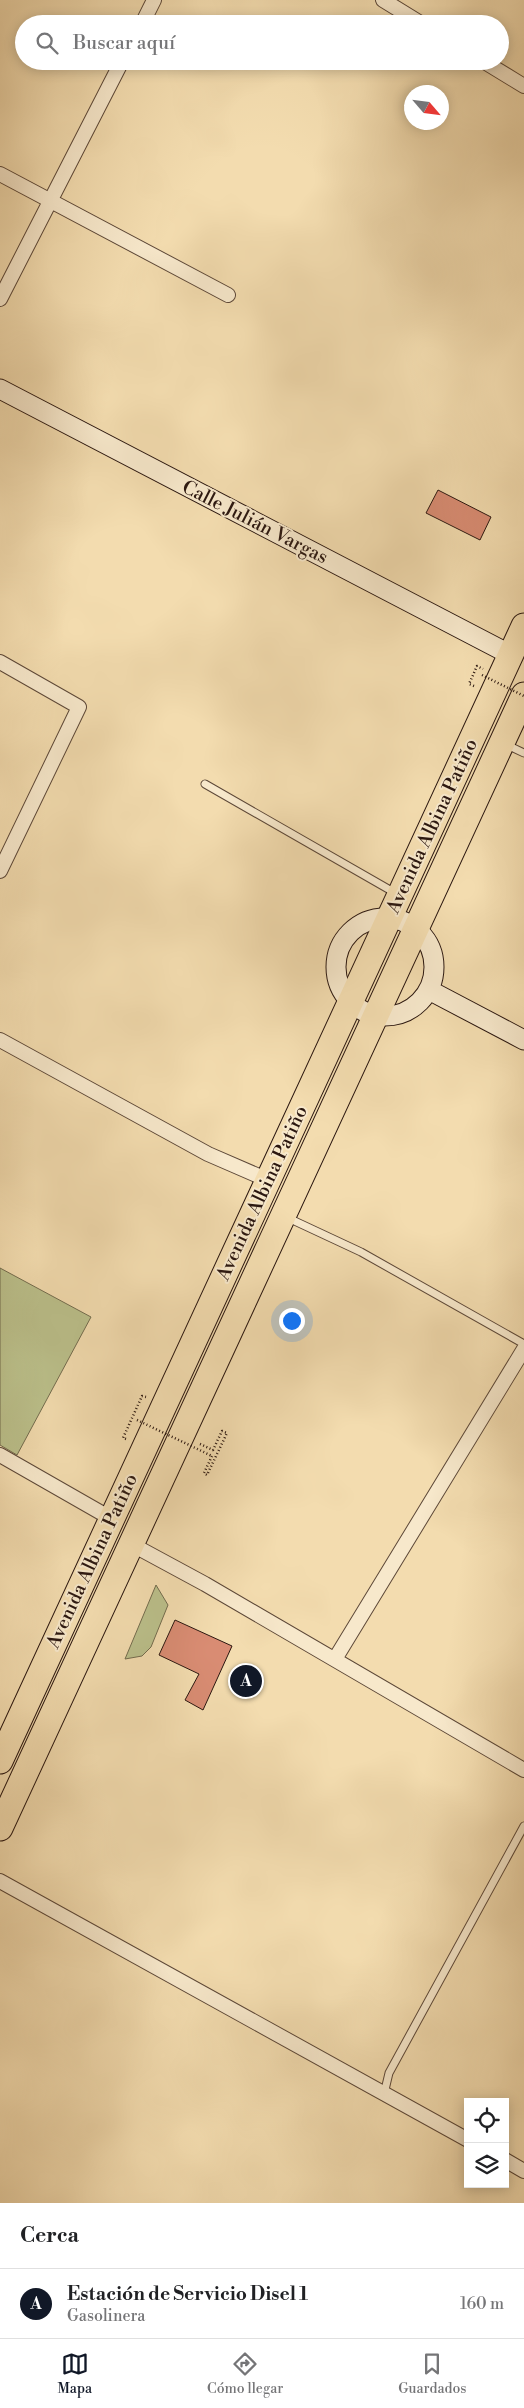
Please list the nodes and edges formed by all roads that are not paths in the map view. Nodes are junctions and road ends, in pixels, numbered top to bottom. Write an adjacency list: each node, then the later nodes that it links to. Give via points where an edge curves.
1 (154, 0): 3 (street)
2 (383, 0): 4 (street)
3 (146, 15)
4 (407, 15)
5 (117, 70): 9 (street)
6 (498, 70): 7 (street)
7 (524, 86)
8 (0, 174): 9 (street)
9 (50, 200): 10 (street); 11 (street)
10 (228, 295)
11 (0, 299)
12 (0, 390): 14 (main road, Calle Julián Vargas)
13 (524, 626): 14 (highway, Avenida Albina Patiño)
14 (511, 655): 21 (highway, Avenida Albina Patiño)
15 (0, 662): 20 (street, via 79,707)
16 (524, 695): 17 (highway, Avenida Albina Patiño)
17 (502, 743): 18 (lane); 22 (highway, Avenida Albina Patiño)
18 (524, 753)
19 (205, 784): 21 (lane)
20 (0, 871)
21 (394, 907): 22 (main road, via 403,921); 24 (highway, Avenida Albina Patiño)
22 (416, 928): 23 (main road, via 426,938 435,964); 25 (highway, Avenida Albina Patiño)
23 (429, 990): 25 (main road, via 420,1002 406,1011 392,1015); 27 (main road)
24 (351, 1001): 25 (main road); 28 (highway, Avenida Albina Patiño)
25 (376, 1014): 29 (highway, Avenida Albina Patiño)
26 (0, 1040): 28 (street, via 208,1154)
27 (524, 1040)
28 (268, 1180): 33 (highway, Avenida Albina Patiño)
29 (283, 1216): 30 (lane, via 361,1252); 34 (highway, Avenida Albina Patiño)
30 (524, 1344)
31 (524, 1349): 35 (street)
32 (0, 1455): 33 (street)
33 (112, 1518): 36 (highway, Avenida Albina Patiño)
34 (131, 1544): 35 (street); 39 (highway, Avenida Albina Patiño)
35 (335, 1659): 37 (street)
36 (0, 1761)
37 (524, 1770)
38 (524, 1826): 41 (lane, via 389,2073)
39 (0, 1828)
40 (0, 1881): 41 (street)
41 (384, 2094): 42 (street)
42 (464, 2138)
43 (509, 2162): 44 (street)
44 (524, 2171)

